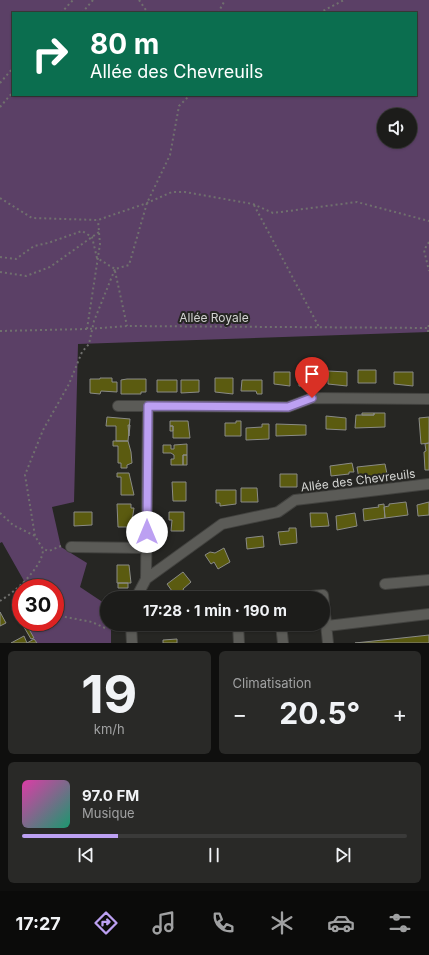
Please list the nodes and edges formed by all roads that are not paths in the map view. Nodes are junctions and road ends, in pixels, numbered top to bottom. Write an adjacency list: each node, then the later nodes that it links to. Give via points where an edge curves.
1 (429, 399): 3 (street, via 312,398 288,407)
2 (118, 406): 3 (street)
3 (148, 406): 6 (street, Allée des Chevreuils)
4 (429, 484): 7 (street, Allée des Chevreuils, via 295,500 278,512 222,524)
5 (71, 547): 6 (street)
6 (146, 548): 7 (street, Allée des Chevreuils)
7 (146, 579): 10 (street, Allée des Chevreuils)
8 (429, 580): 9 (street)
9 (385, 584)
10 (140, 591)
11 (429, 614): 12 (street)
12 (330, 626)
13 (131, 631): 17 (street)
14 (238, 631): 18 (street)
15 (281, 631): 19 (street)
16 (327, 631): 20 (street)
17 (132, 643)
18 (239, 643)
19 (282, 643)
20 (328, 643)

